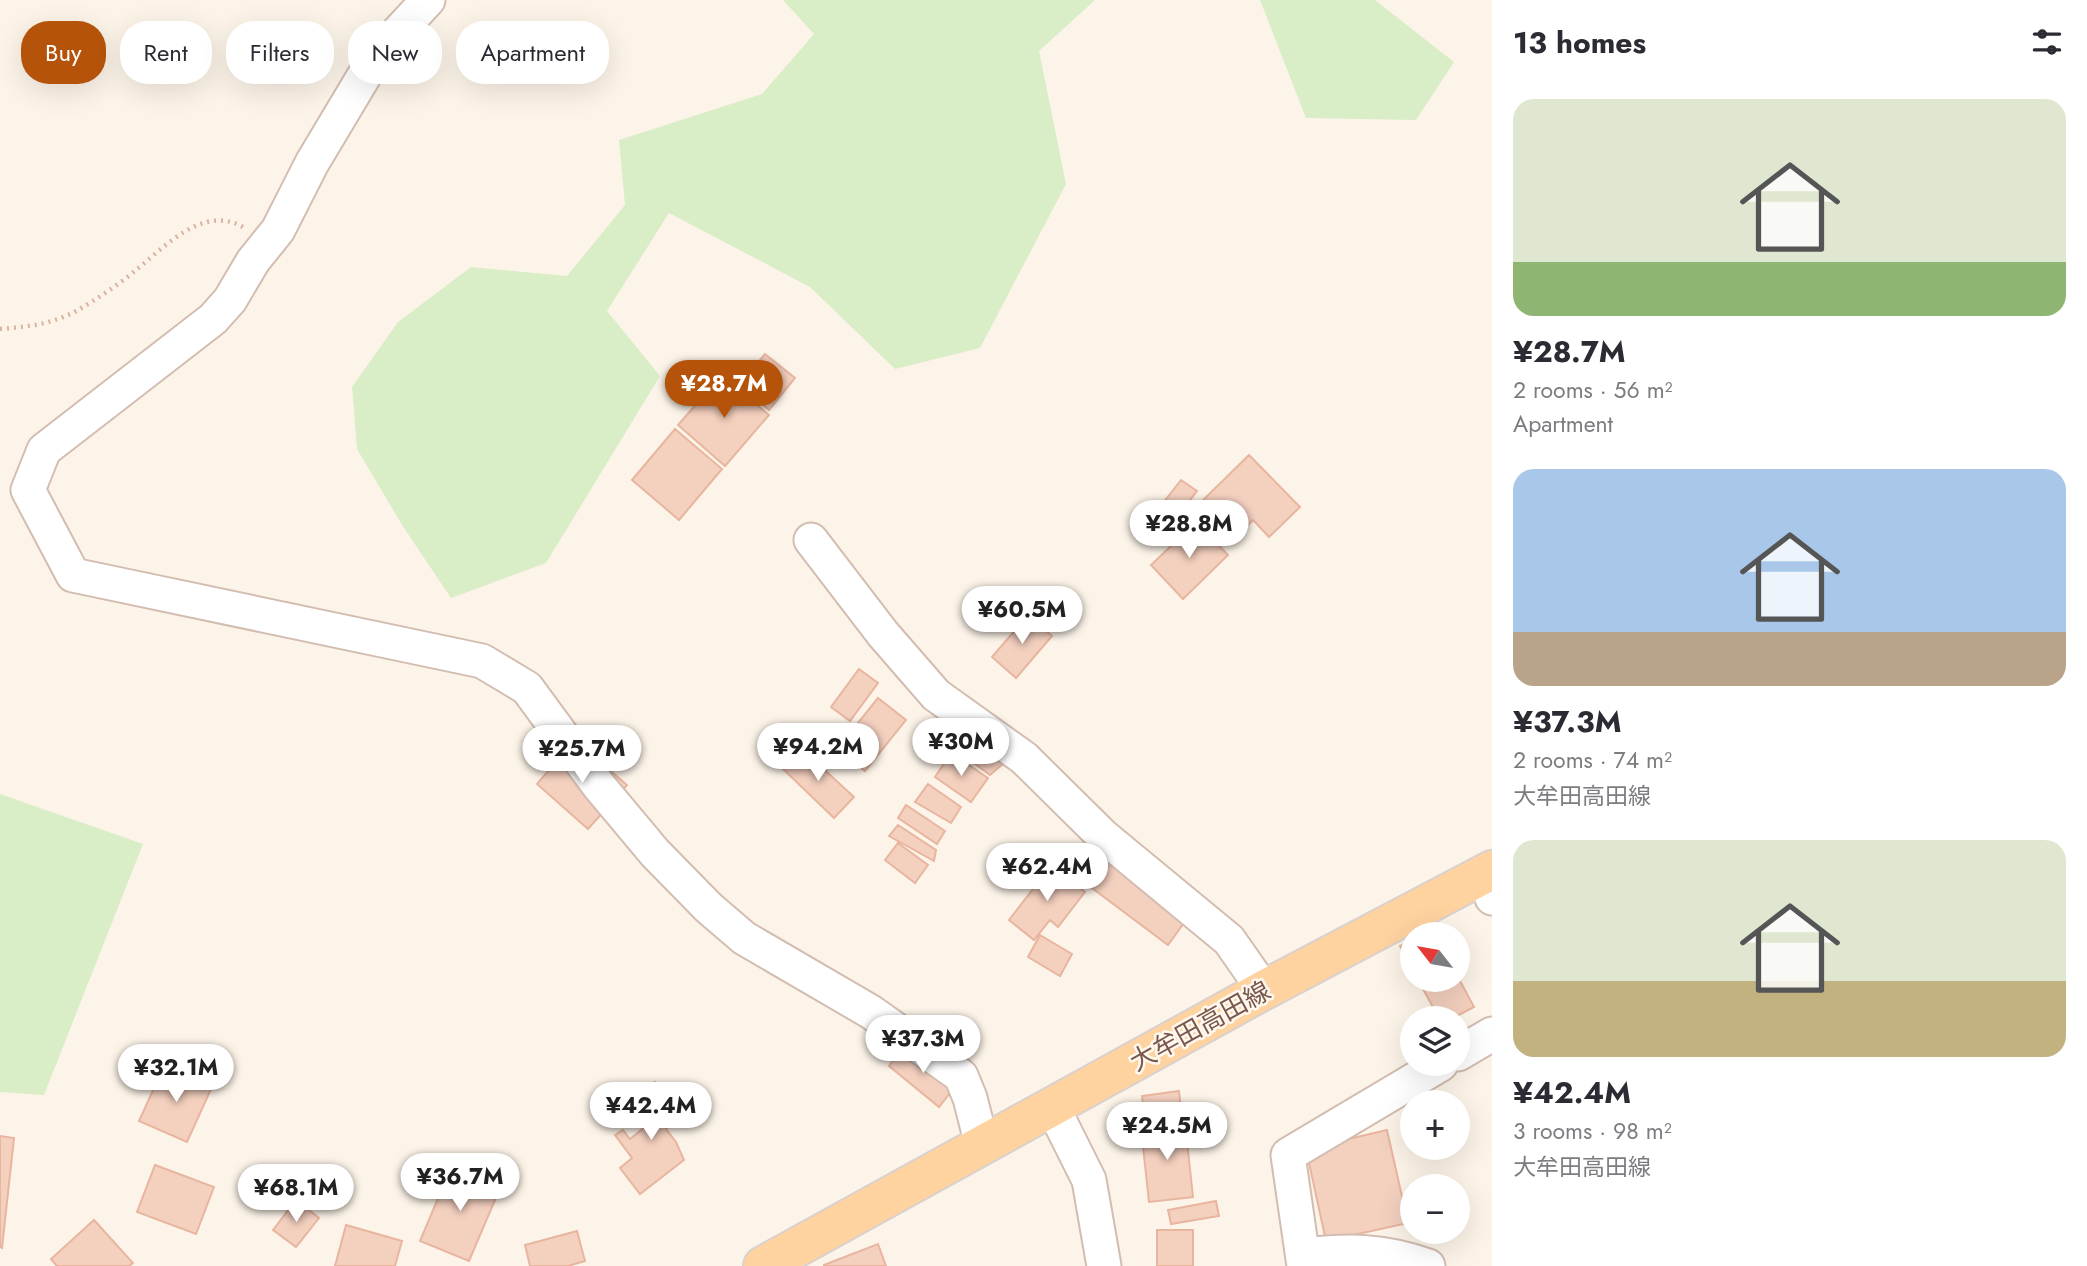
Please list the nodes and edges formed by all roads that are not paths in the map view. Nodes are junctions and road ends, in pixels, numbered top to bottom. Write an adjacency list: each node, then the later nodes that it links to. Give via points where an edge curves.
1 (428, 0): 9 (street, via 376,56 230,300 213,319 44,450 28,490 73,575 482,661 527,688 599,786 709,908 744,938 871,1012 961,1076)
2 (811, 540): 4 (street, via 936,695 1024,758 1103,835 1229,940)
3 (1490, 880): 4 (main road, 大牟田高田線)
4 (1264, 990): 8 (main road, 大牟田高田線)
5 (1492, 1034): 6 (street)
6 (1470, 1047)
7 (1421, 1076): 10 (street, via 1288,1155)
8 (1052, 1106): 9 (main road, 大牟田高田線); 12 (street, via 1089,1180)
9 (982, 1145): 11 (main road, 大牟田高田線)
10 (1304, 1260): 13 (street, via 1355,1250)
11 (763, 1266)
12 (1104, 1266)
13 (1428, 1266)

